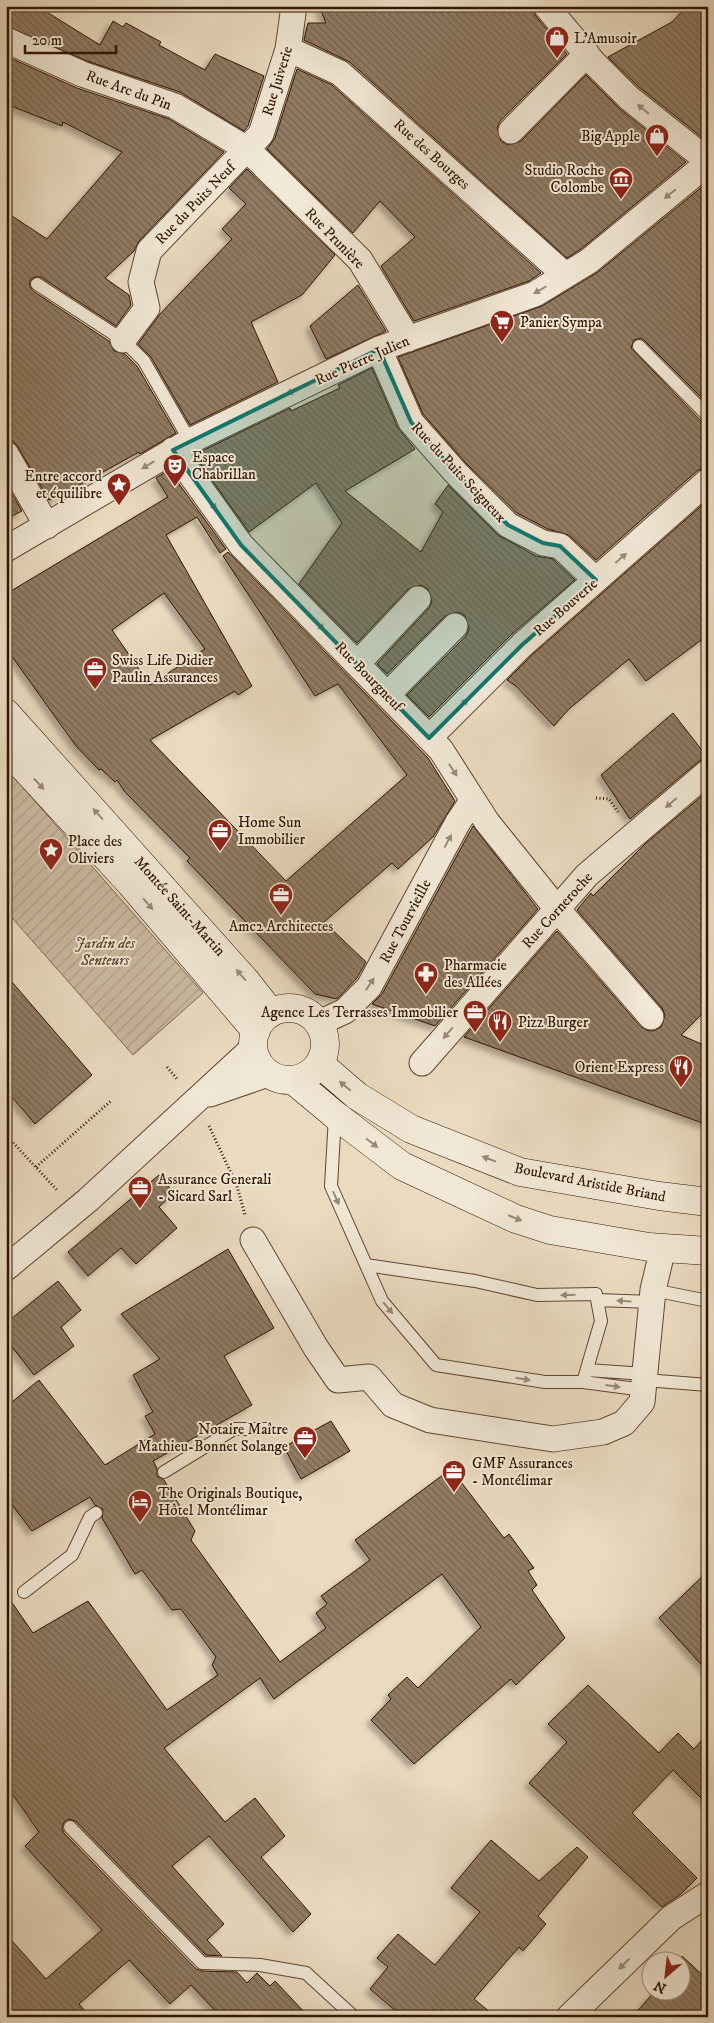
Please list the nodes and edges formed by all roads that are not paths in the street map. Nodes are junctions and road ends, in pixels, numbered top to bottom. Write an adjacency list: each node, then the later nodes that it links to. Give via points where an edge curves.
1 (294, 6): 4 (street, Rue Juiverie)
2 (546, 6): 5 (street)
3 (6, 40): 7 (street, Rue Arc du Pin, via 82,74 175,106)
4 (288, 49): 7 (street, Rue Juiverie, via 261,134); 9 (street, Rue des Bourges, via 340,73)
5 (587, 54): 6 (street); 8 (street, one-way to 5, via 629,98)
6 (511, 131)
7 (247, 149): 11 (street, Rue Prunière, via 360,260); 12 (street, Rue du Puits Neuf, via 149,251 141,282 147,308)
8 (708, 162): 9 (street, Rue Pierre Julien, one-way to 9, via 589,261)
9 (565, 275): 11 (street, Rue Pierre Julien, one-way to 11, via 535,294)
10 (37, 284): 12 (lane)
11 (408, 339): 14 (street, Rue Pierre Julien)
12 (123, 340): 16 (lane, via 144,361)
13 (639, 346): 15 (lane)
14 (379, 349): 16 (street, Rue Pierre Julien, one-way to 16); 21 (street, Rue du Puits Seigneux, via 410,422 456,473 508,525 543,543 560,546)
15 (708, 416)
16 (181, 446): 19 (street, Rue Pierre Julien, one-way to 19); 24 (street, Rue Bourgneuf, one-way to 24, via 241,544)
17 (6, 454): 19 (street)
18 (708, 482): 21 (street, Rue Bouverie, one-way to 18)
19 (47, 526): 20 (street, Rue Pierre Julien)
20 (6, 549)
21 (596, 580): 27 (street, Rue Bouverie, one-way to 21, via 522,645)
22 (418, 599): 24 (street)
23 (455, 626): 25 (street)
24 (357, 664): 25 (street, Rue Bourgneuf)
25 (387, 695): 27 (street, Rue Bourgneuf)
26 (6, 713): 34 (main road, Montée Saint-Martin, one-way to 26, via 226,959)
27 (429, 738): 30 (street, Rue Bourgneuf, one-way to 30, via 441,750)
28 (6, 748): 34 (main road, Montée Saint-Martin, one-way to 34)
29 (708, 772): 31 (street, Rue Corneroche, one-way to 31, via 586,875)
30 (473, 800): 31 (street, Rue Bourgneuf); 33 (street, Rue Tourvieille, one-way to 30, via 345,1011 369,987)
31 (557, 909): 32 (street, Rue Bourgneuf); 35 (street, Rue Corneroche, one-way to 35)
32 (651, 1016)
33 (318, 1023): 34 (main road, via 309,1014 284,1008); 36 (main road, via 324,1036 325,1050)
34 (260, 1030): 37 (main road, via 261,1066); 38 (street)
35 (422, 1063)
36 (320, 1064): 37 (main road, via 304,1078); 40 (main road, Boulevard Aristide Briand, one-way to 36, via 520,1172 411,1129 357,1096)
37 (281, 1077): 38 (street); 39 (main road)
38 (200, 1099): 45 (street)
39 (335, 1115): 42 (main road, one-way to 42, via 402,1166 516,1219 550,1230); 44 (lane, one-way to 44, via 331,1186)
40 (708, 1202)
41 (253, 1240): 50 (street, via 338,1380 369,1377 393,1405 430,1420 553,1439 603,1432 624,1423 642,1402)
42 (663, 1248): 43 (main road); 46 (street)
43 (708, 1251)
44 (366, 1265): 47 (lane, one-way to 44, via 596,1294 537,1295 466,1280); 49 (lane, one-way to 49, via 382,1301 436,1365 545,1382)
45 (6, 1268)
46 (652, 1296): 47 (lane, one-way to 47); 48 (lane); 50 (street)
47 (597, 1300): 49 (lane, via 601,1321)
48 (708, 1301)
49 (585, 1376): 50 (lane, one-way to 50)
50 (645, 1382): 51 (lane)
51 (708, 1385)
52 (267, 1429): 53 (lane, via 234,1429)
53 (164, 1472)
54 (96, 1513): 55 (lane, via 90,1517 72,1555)
55 (24, 1592)
56 (70, 1827): 58 (lane, via 202,1963 260,1965 306,1973)
57 (708, 1894): 59 (street, one-way to 59, via 671,1918)
58 (354, 2017)
59 (569, 2017)

